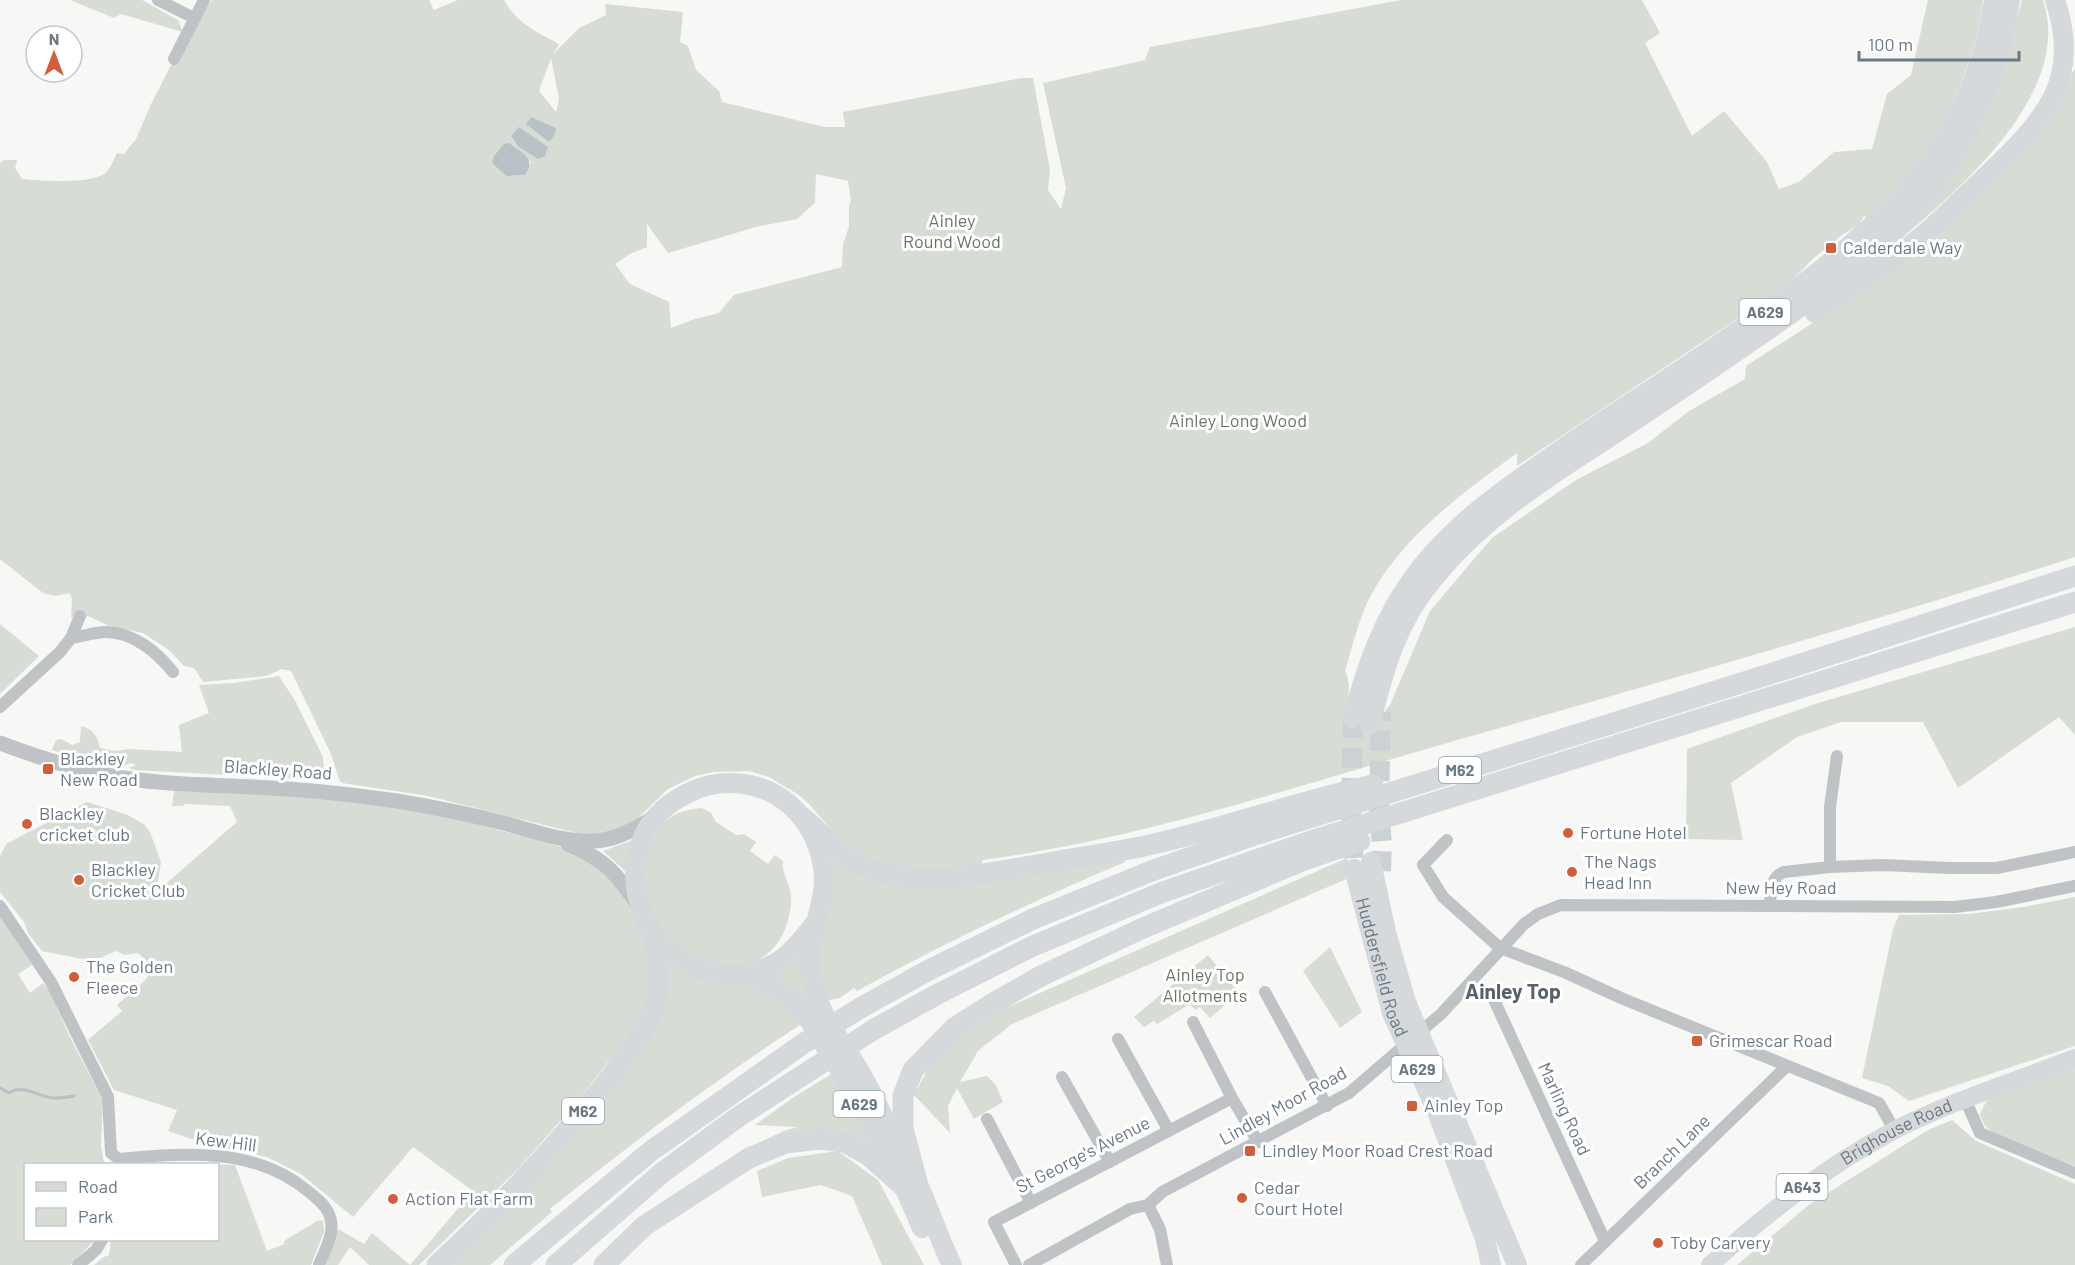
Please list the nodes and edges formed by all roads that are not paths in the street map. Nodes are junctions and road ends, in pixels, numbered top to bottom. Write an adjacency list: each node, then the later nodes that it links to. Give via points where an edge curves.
1 (158, 0): 6 (street)
2 (204, 0): 6 (street)
3 (1994, 0): 10 (highway, A629, via 1971,89 1912,185 1874,226 1731,337 1480,507)
4 (2010, 0): 8 (highway, A629, via 2002,42 1982,104 1957,154 1919,207 1880,246 1830,286)
5 (2055, 0): 8 (highway, via 2064,43 2062,69 2053,96 2037,122 1997,166 1922,236 1872,275 1789,329)
6 (194, 18): 7 (street)
7 (174, 59)
8 (1688, 386): 9 (highway, A629)
9 (1521, 497): 10 (highway, A629); 10 (highway, A629, via 1431,597 1406,642 1387,691 1368,719 1395,641)
10 (1446, 552)
11 (2075, 576): 20 (highway, M62)
12 (2075, 602): 18 (highway, M62)
13 (80, 616): 14 (street)
14 (71, 638): 15 (street, via 101,632 117,634 155,652); 16 (street)
15 (174, 672)
16 (0, 707)
17 (0, 743): 23 (street, Blackley Road, via 50,762 111,776 364,796 439,808)
18 (1597, 752): 52 (highway, M62, via 1472,803 1293,864 1142,928 990,1005 954,1028 913,1070 907,1082 903,1129); 61 (highway, M62, via 1163,892 1033,946 873,1030 738,1117 663,1172)
19 (1837, 756): 26 (street, via 1830,807)
20 (1498, 758): 22 (highway, M62, via 1340,792 1146,846 985,874 897,876 868,868 842,854); 60 (highway, M62, via 1154,870 1033,919 929,970 804,1043 651,1151)
21 (658, 816): 22 (highway, A629, via 690,791 714,783 730,783 755,786 777,795); 23 (street, Blackley Road, via 607,840); 30 (highway, A629, via 645,836 637,860)
22 (803, 818): 31 (highway, A629, via 817,843 824,869 824,894)
23 (554, 837): 30 (street, Blackley Road, via 608,866)
24 (1447, 840): 33 (street, via 1423,865 1443,897)
25 (2075, 852): 26 (street, via 1997,868)
26 (1830, 867): 28 (street, via 1778,874 1772,885)
27 (2075, 886): 28 (street, New Hey Road, via 1955,907)
28 (1770, 905): 33 (street, New Hey Road, via 1561,905 1532,918)
29 (0, 906): 49 (street, via 44,970 110,1102 111,1153)
30 (640, 908): 32 (highway, A629)
31 (815, 923): 34 (highway, A629, via 783,959); 52 (highway, A629, via 808,961 816,999 861,1073 900,1152)
32 (653, 934): 34 (highway, A629, via 689,965 722,974); 59 (highway, M62, via 659,984 646,1027 546,1155)
33 (1500, 948): 40 (street); 44 (street, Lindley Moor Road, via 1441,1014 1349,1093)
34 (744, 973): 52 (highway, A629, via 782,992 806,1015)
35 (1265, 992): 44 (street)
36 (1490, 992): 56 (street, Marling Road)
37 (1193, 1022): 42 (street)
38 (1118, 1039): 46 (street)
39 (2075, 1058): 43 (main road, Brighouse Road / A643)
40 (1787, 1066): 47 (street, via 1880,1103); 56 (street, Branch Lane)
41 (1062, 1077): 50 (street)
42 (1232, 1098): 46 (street, St George's Avenue); 48 (street)
43 (1965, 1100): 47 (main road, Brighouse Road / A643); 51 (street, via 1980,1132)
44 (1327, 1106): 48 (street, Lindley Moor Road)
45 (987, 1119): 53 (street)
46 (1169, 1131): 50 (street, St George's Avenue)
47 (1895, 1131): 71 (main road, Brighouse Road / A643, via 1840,1161 1790,1196)
48 (1258, 1142): 54 (street, Lindley Moor Road, via 1162,1192)
49 (115, 1162): 58 (street, Kew Hill, via 167,1155 211,1156 275,1169 323,1203 329,1214 331,1229)
50 (1110, 1162): 53 (street, St George's Avenue)
51 (2075, 1173)
52 (911, 1184): 62 (highway, via 844,1142 819,1139 786,1143 748,1158 644,1226); 63 (highway, A629); 64 (highway, A629)
53 (1031, 1203): 65 (street, St George's Avenue, via 994,1222)
54 (1148, 1205): 66 (street, Lindley Moor Road, via 1130,1209); 67 (street, via 1160,1229)
55 (101, 1241): 57 (street)
56 (1605, 1241): 70 (street, Branch Lane)
57 (78, 1265)
58 (319, 1265)
59 (438, 1265)
60 (514, 1265)
61 (556, 1265)
62 (604, 1265)
63 (938, 1265)
64 (952, 1265)
65 (1016, 1265)
66 (1029, 1265)
67 (1167, 1265)
68 (1491, 1265): 69 (highway, Huddersfield Road / A629, via 1436,1109 1392,1013 1368,867 1406,1002)
69 (1517, 1265)
70 (1581, 1265)
71 (1710, 1265)

